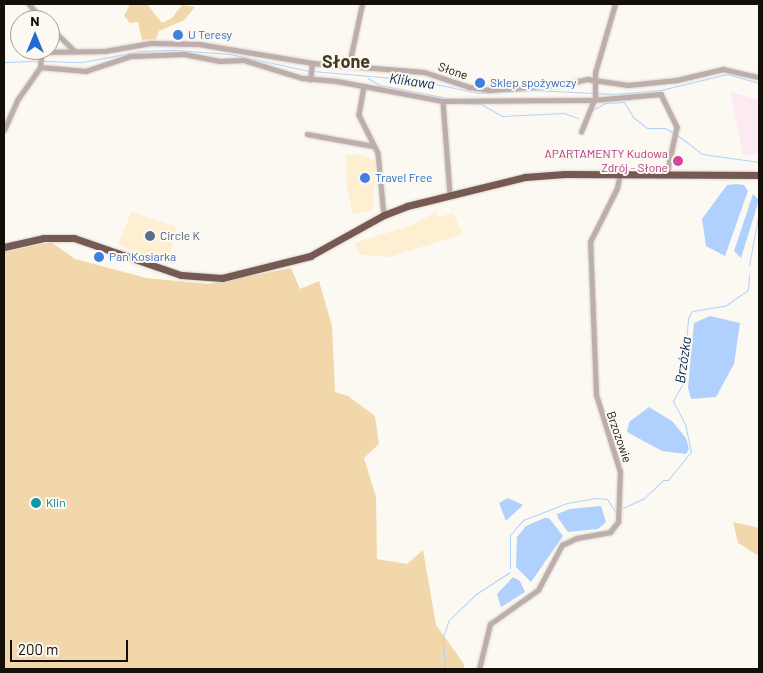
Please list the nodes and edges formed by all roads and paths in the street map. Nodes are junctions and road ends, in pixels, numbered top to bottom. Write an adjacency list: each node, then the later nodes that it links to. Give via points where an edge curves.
1 (362, 4): 9 (street)
2 (615, 4): 12 (street)
3 (60, 37): 4 (street)
4 (74, 50): 5 (street, Słone); 8 (street, Słone, via 105,51 151,43 189,44)
5 (60, 51)
6 (41, 60): 7 (street)
7 (40, 65): 10 (street, via 86,71 131,56 184,54 244,60); 16 (street, via 18,99)
8 (311, 66): 9 (street, Słone); 10 (street)
9 (349, 66): 12 (street, Słone, via 424,72 469,87 490,90)
10 (310, 77): 13 (street)
11 (759, 78): 12 (street, Słone, via 723,69 668,81 616,86)
12 (595, 80): 14 (street)
13 (364, 86): 15 (street); 19 (street, via 359,115)
14 (594, 99): 15 (street); 17 (street); 21 (street, via 661,94 677,127)
15 (443, 101): 23 (street)
16 (4, 130)
17 (581, 132)
18 (307, 134): 19 (street)
19 (373, 146): 24 (street, via 380,161)
20 (620, 174): 21 (highway); 23 (highway, via 534,176); 26 (street, Brzozowie, via 617,188 590,242 596,394 620,472 618,522 610,532 577,538 562,545 535,593 490,624)
21 (666, 174): 22 (highway)
22 (759, 175)
23 (450, 194): 24 (highway)
24 (384, 215): 25 (highway, via 304,258 217,279 181,275 74,238 38,239)
25 (4, 247)
26 (479, 669)

